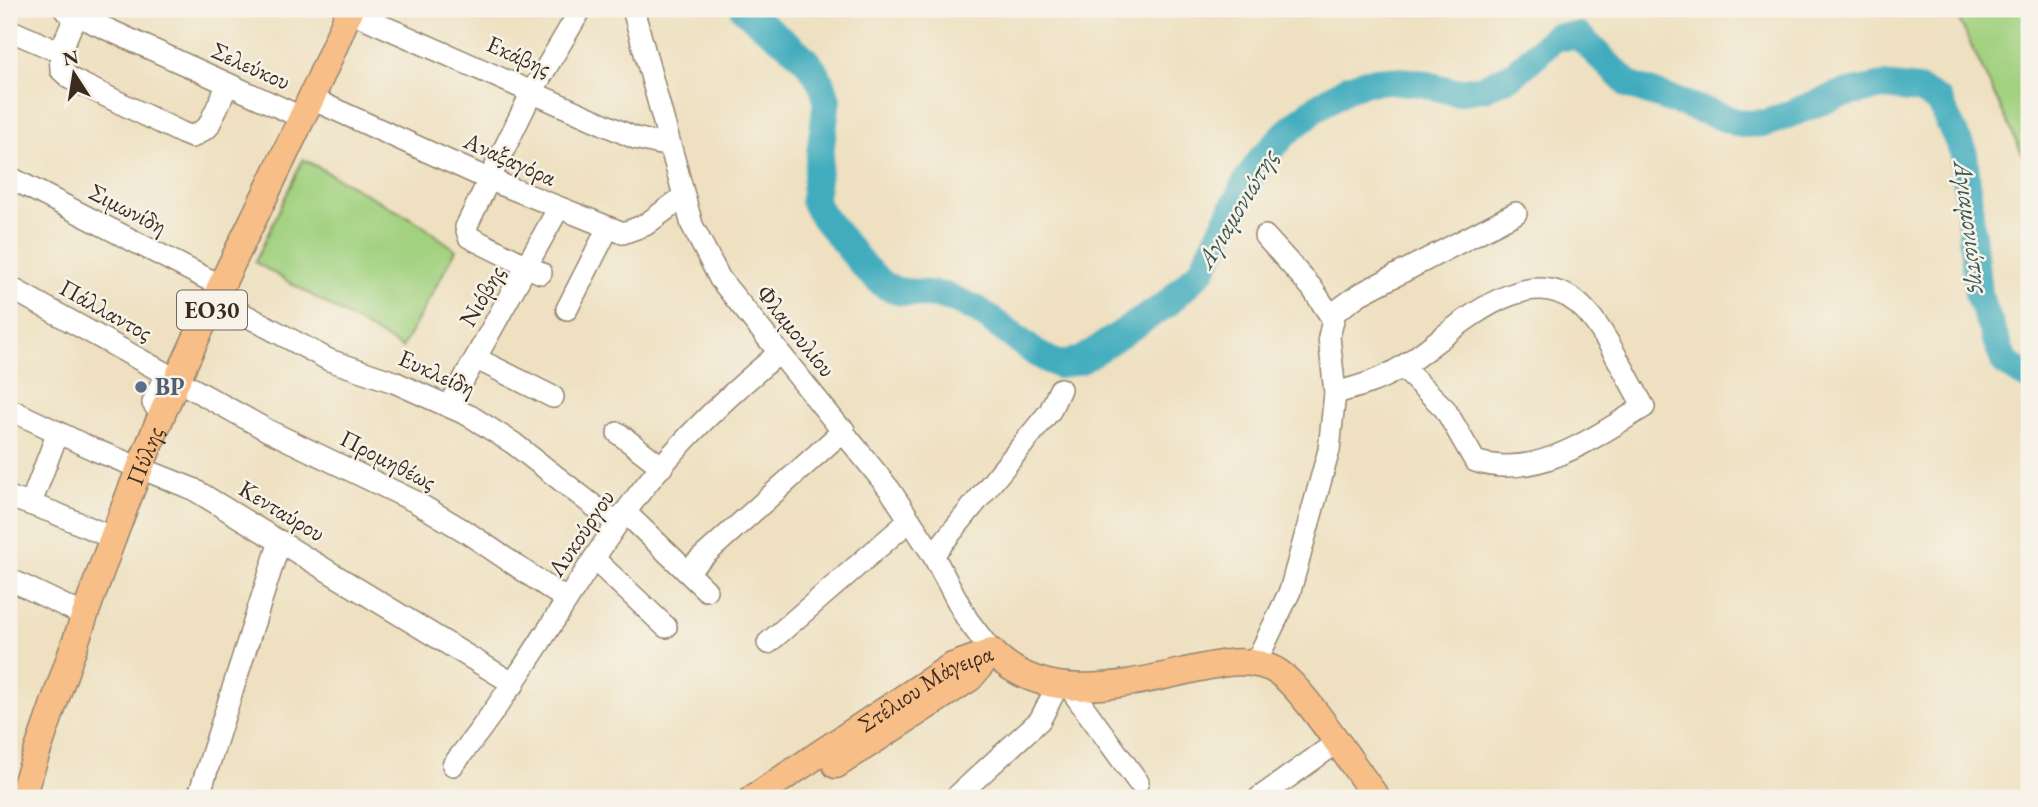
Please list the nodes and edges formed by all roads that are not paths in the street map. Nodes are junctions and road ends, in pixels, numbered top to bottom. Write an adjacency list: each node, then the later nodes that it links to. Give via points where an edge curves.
1 (581, 9): 8 (street)
2 (633, 9): 10 (street, Φλαμουλίου)
3 (350, 10): 8 (street, Εκάβης); 9 (main road, Πύλης / ΕΟ30)
4 (69, 12): 6 (street); 7 (street, Σελεύκου)
5 (9, 30): 6 (street)
6 (60, 52): 7 (street, via 61,70 71,79 192,137 208,127)
7 (228, 84): 9 (street, Σελεύκου)
8 (533, 90): 10 (street, Εκάβης, via 635,138); 12 (street)
9 (308, 108): 12 (street, Αναξαγόρα); 20 (main road, Πύλης / ΕΟ30)
10 (669, 146): 13 (street, Φλαμουλίου)
11 (9, 177): 20 (street, Σιμωνίδη)
12 (488, 179): 14 (street, Αναξαγόρα); 18 (street, via 466,232)
13 (683, 197): 16 (street, Αναξαγόρα, via 633,232); 23 (street, Φλαμουλίου, via 698,240 720,279)
14 (558, 209): 16 (street, Αναξαγόρα); 18 (street, Νιόβης)
15 (1516, 213): 22 (street, via 1340,306)
16 (608, 228): 21 (street)
17 (1265, 236): 22 (street)
18 (535, 270): 24 (street, Νιόβης)
19 (9, 287): 26 (street, Πάλλαντος)
20 (220, 293): 26 (main road, Πύλης / ΕΟ30); 30 (street, Ευκλείδη, via 328,360 375,374)
21 (567, 309)
22 (1332, 318): 28 (street, via 1329,337)
23 (779, 354): 32 (street, Φλαμουλίου); 36 (street, Λυκούργου, via 747,380)
24 (477, 359): 29 (street); 30 (street, Νιόβης)
25 (1402, 367): 25 (street, via 1462,321 1500,299 1530,288 1563,292 1586,311 1644,407 1568,452 1517,467 1495,468 1475,461 1445,409); 28 (street, via 1377,382)
26 (176, 383): 35 (main road, Πύλης / ΕΟ30); 48 (street, Προμηθέως, via 414,501)
27 (1059, 389): 43 (street, via 1050,411)
28 (1335, 393): 53 (street, via 1329,450 1296,576)
29 (553, 397)
30 (449, 407): 39 (street, Ευκλείδη, via 487,425)
31 (9, 409): 33 (street, Κενταύρου)
32 (844, 430): 40 (street, Φλαμουλίου); 45 (street)
33 (58, 432): 35 (street, Κενταύρου); 38 (street)
34 (618, 433): 36 (street)
35 (141, 467): 41 (main road, Πύλης / ΕΟ30); 42 (street, Κενταύρου, via 193,489)
36 (662, 467): 39 (street, Λυκούργου)
37 (9, 497): 38 (street)
38 (32, 503): 41 (street)
39 (621, 518): 44 (street, Λυκούργου); 45 (street, Ευκλείδη)
40 (911, 520): 43 (street, Φλαμουλίου); 51 (street)
41 (115, 539): 49 (main road, Πύλης / ΕΟ30)
42 (280, 541): 54 (street, Κενταύρου); 63 (street)
43 (933, 555): 52 (street, Φλαμουλίου, via 967,619)
44 (594, 559): 48 (street, Λυκούργου); 50 (street)
45 (687, 571): 47 (street, Ευκλείδη)
46 (9, 579): 49 (street)
47 (706, 590)
48 (567, 600): 54 (street, Λυκούργου)
49 (86, 616): 62 (main road, Πύλης / ΕΟ30)
50 (666, 627)
51 (768, 643)
52 (992, 652): 55 (main road, via 1020,674); 64 (main road, Στέλιου Μάγειρα, via 950,667); 65 (main road, Στέλιου Μάγειρα, via 970,678)
53 (1255, 664): 55 (main road); 56 (main road, via 1284,677)
54 (514, 684): 57 (street, Λυκούργου)
55 (1063, 687): 58 (street); 59 (street, via 1040,720)
56 (1336, 743): 67 (street); 68 (main road)
57 (453, 765)
58 (1138, 782)
59 (974, 790): 66 (street)
60 (9, 795): 61 (street)
61 (15, 798)
62 (21, 798)
63 (198, 798)
64 (753, 798)
65 (785, 798)
66 (955, 798)
67 (1259, 798)
68 (1377, 798)

